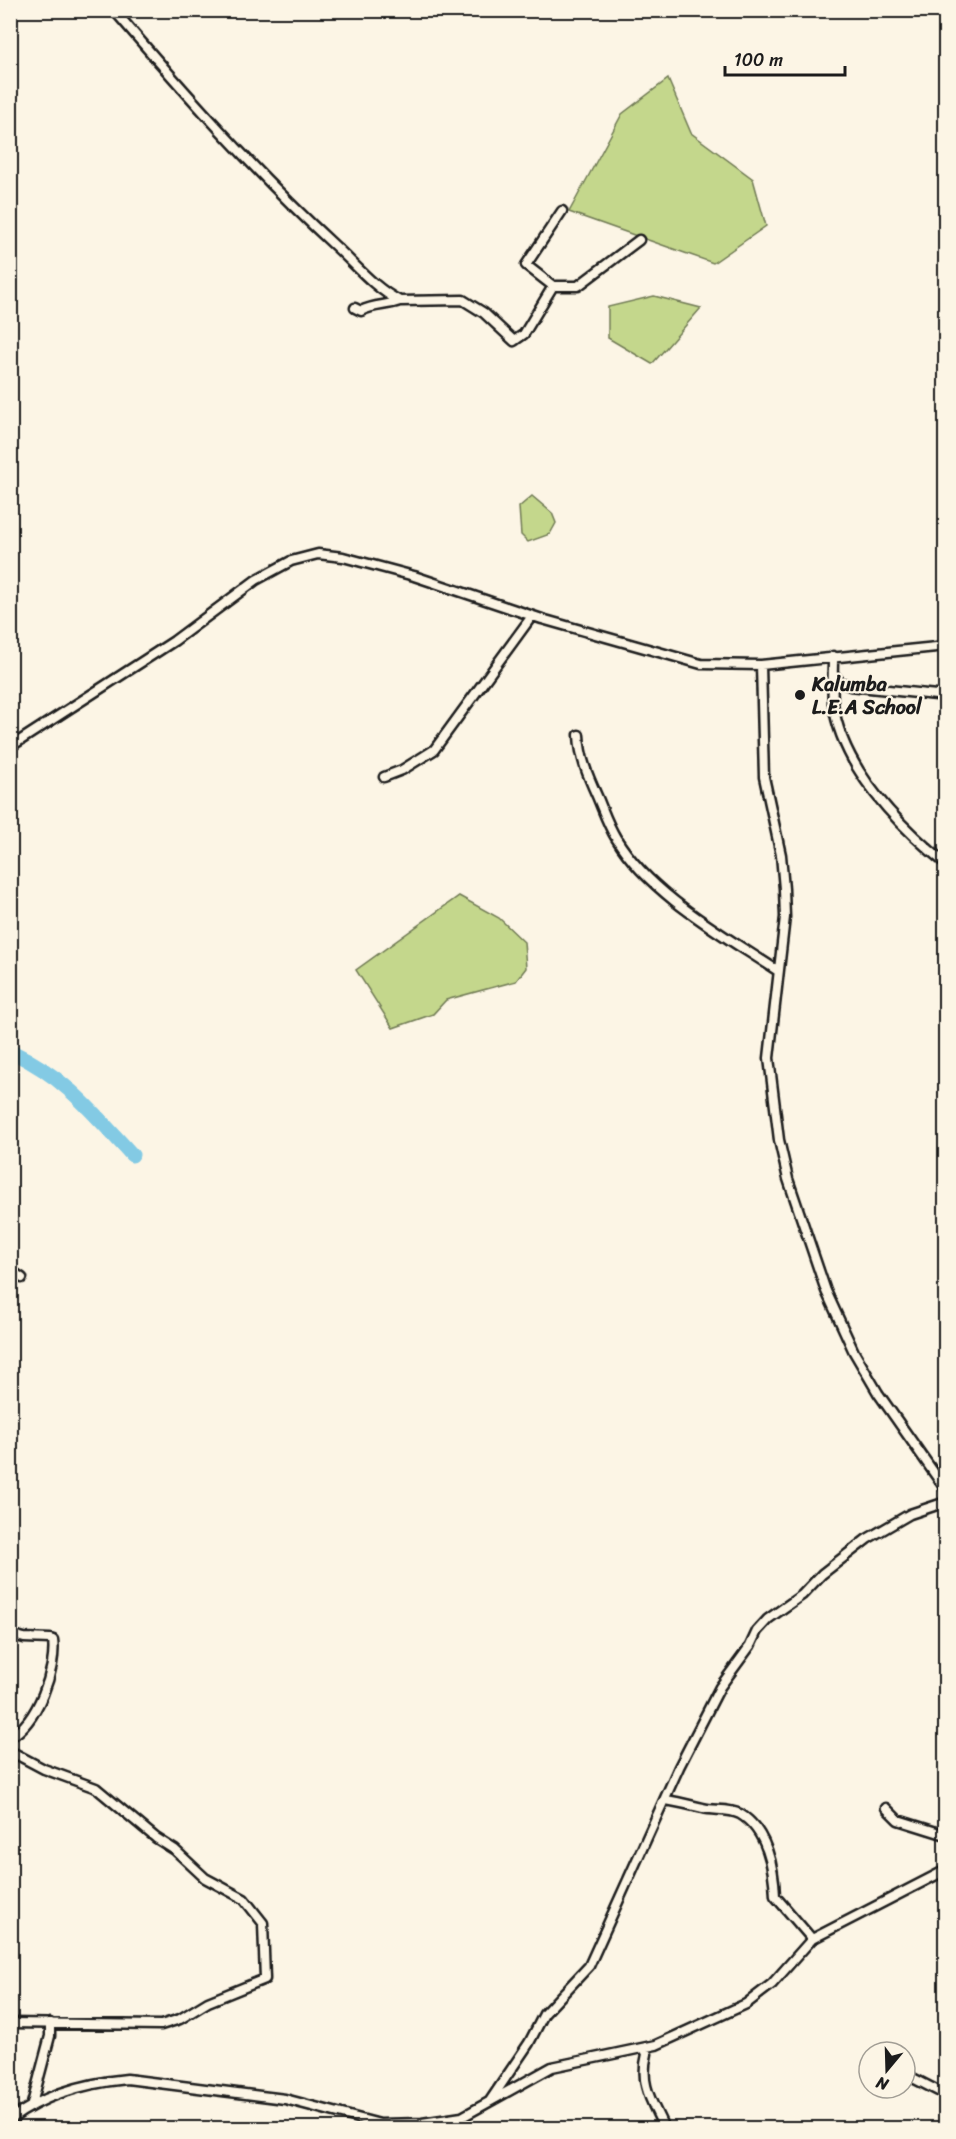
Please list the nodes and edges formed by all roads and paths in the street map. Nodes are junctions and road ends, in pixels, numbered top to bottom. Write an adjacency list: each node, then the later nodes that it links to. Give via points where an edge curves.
1 (114, 10): 5 (street, via 271,187)
2 (562, 211): 4 (street, via 526,265)
3 (639, 240): 4 (street, via 578,286)
4 (553, 286): 5 (street, via 524,334 514,341 484,313 463,300)
5 (400, 301): 6 (street, via 361,311)
6 (355, 308)
7 (532, 616): 10 (street, via 689,662); 14 (street, via 414,576 343,557 304,557 256,580 174,640); 15 (street, via 439,744 402,770)
8 (945, 646): 9 (street)
9 (833, 656): 10 (street); 11 (street)
10 (762, 665): 17 (street, via 764,777 781,855 784,889 785,917)
11 (833, 674): 12 (street, via 850,686); 16 (street, via 834,704 854,761 885,803)
12 (945, 696)
13 (579, 735): 17 (street, via 589,779 613,833 631,858 683,906)
14 (10, 747)
15 (384, 777)
16 (945, 864)
17 (778, 971): 20 (street, via 770,1068 788,1179 826,1291 854,1352)
18 (10, 1270): 19 (street)
19 (22, 1278)
20 (945, 1490)
21 (945, 1502): 25 (street, via 910,1514 867,1539 768,1619 712,1701)
22 (10, 1634): 23 (street, via 50,1639 54,1648 38,1706 25,1728)
23 (10, 1737)
24 (10, 1751): 31 (street, via 44,1769 96,1788 205,1878 244,1899 263,1923 265,1979 208,2002 180,2019 161,2025)
25 (666, 1800): 29 (street, via 740,1814 760,1835 763,1848 770,1852 775,1896); 35 (street, via 589,1966 544,2014)
26 (886, 1808): 27 (street, via 898,1820)
27 (945, 1835)
28 (945, 1870): 29 (street)
29 (812, 1939): 32 (street, via 756,1998)
30 (10, 2023): 31 (street)
31 (50, 2023): 36 (street)
32 (644, 2048): 35 (street, via 552,2067); 40 (street, via 644,2084)
33 (917, 2080): 34 (street)
34 (945, 2095)
35 (489, 2102): 37 (street)
36 (32, 2104): 37 (street, via 102,2082 127,2079 285,2099 373,2124); 38 (street)
37 (462, 2117): 39 (street)
38 (10, 2120)
39 (447, 2128)
40 (664, 2128)

